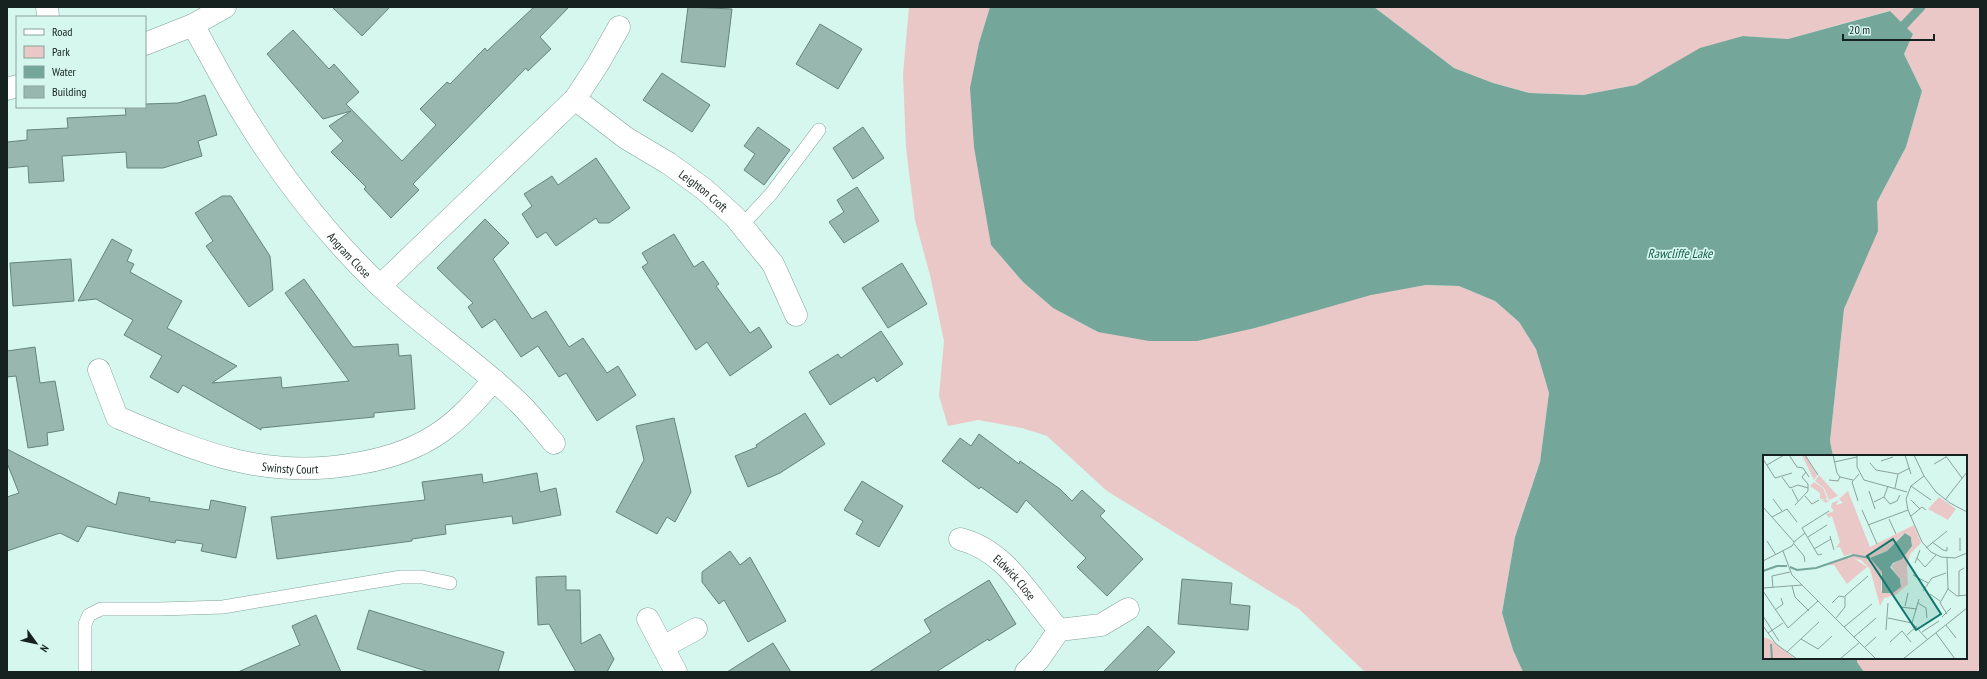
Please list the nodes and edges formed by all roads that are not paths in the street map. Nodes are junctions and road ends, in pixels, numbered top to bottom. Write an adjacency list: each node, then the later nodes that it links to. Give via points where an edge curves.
1 (225, 7): 2 (street)
2 (193, 25): 4 (street); 8 (street, Angram Close, via 246,119 277,167 338,244)
3 (619, 28): 5 (street)
4 (146, 44)
5 (575, 99): 7 (street, Leighton Croft, via 626,138 704,188); 8 (street)
6 (819, 130): 7 (lane, via 771,194)
7 (742, 226): 9 (street, Leighton Croft, via 773,264)
8 (380, 286): 11 (street, Angram Close)
9 (796, 315)
10 (100, 370): 11 (street, Swinsty Court, via 117,417 192,448 230,460 257,466 294,469 346,466 384,459 414,446 441,432)
11 (494, 380): 12 (street, Angram Close, via 523,407)
12 (554, 443)
13 (960, 539): 18 (street, Eldwick Close, via 975,543 993,553 1009,568)
14 (450, 583): 20 (lane, via 422,577 401,577 223,606 101,610 90,615 85,624)
15 (1128, 610): 18 (street, via 1101,625)
16 (648, 619): 19 (street)
17 (696, 629): 19 (street)
18 (1059, 630): 22 (street, via 1039,659)
19 (664, 647): 21 (street)
20 (85, 672)
21 (676, 672)
22 (1026, 672)

